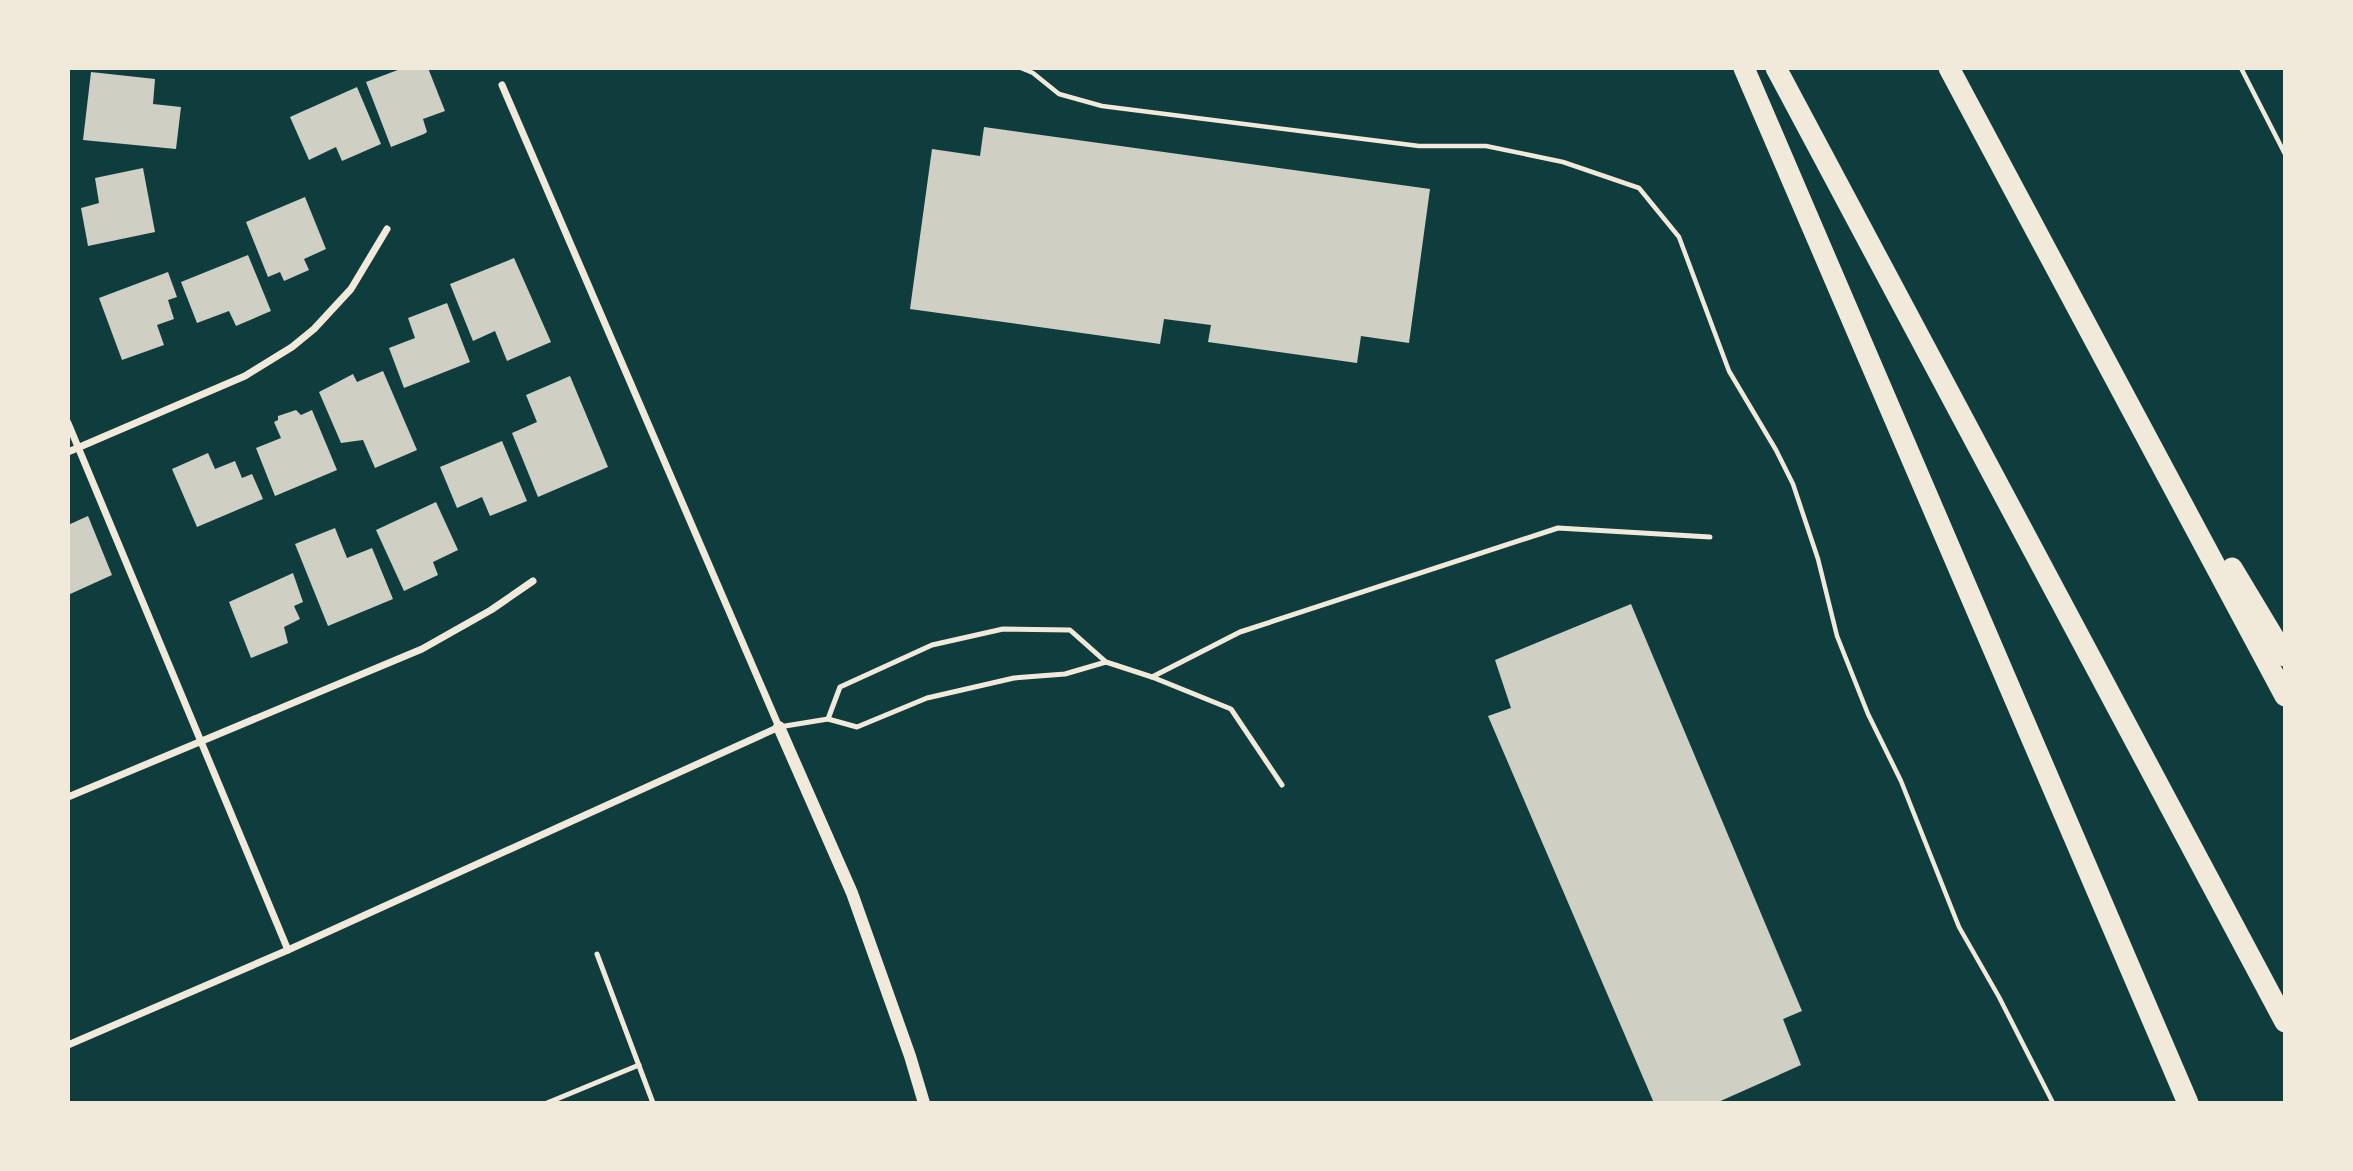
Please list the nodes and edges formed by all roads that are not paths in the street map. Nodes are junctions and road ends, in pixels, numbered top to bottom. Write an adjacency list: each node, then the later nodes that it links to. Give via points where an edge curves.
1 (1744, 68): 23 (highway)
2 (1776, 68): 24 (highway)
3 (1949, 68): 6 (highway)
4 (502, 85): 17 (street)
5 (387, 229): 8 (street, via 351,289 292,347 245,376)
6 (2103, 354): 12 (highway); 15 (highway)
7 (68, 422): 8 (street)
8 (79, 448): 9 (street); 18 (street)
9 (68, 452)
10 (1710, 537): 14 (lane, via 1558,528 1240,632)
11 (533, 581): 18 (street, via 422,649)
12 (2285, 656)
13 (1107, 662): 14 (lane); 16 (lane, via 1065,674 1014,678 927,698 857,727); 16 (lane, via 1070,630 1003,629 933,645 840,687)
14 (1152, 677): 19 (lane, via 1231,709)
15 (2285, 696)
16 (828, 719): 17 (lane)
17 (779, 727): 21 (street); 29 (street, via 852,893)
18 (202, 743): 20 (street); 21 (street)
19 (1282, 785)
20 (68, 797)
21 (288, 950): 25 (street)
22 (597, 954): 26 (lane)
23 (2152, 1021): 30 (highway); 31 (highway)
24 (2285, 1023)
25 (68, 1045)
26 (639, 1065): 27 (lane); 28 (lane)
27 (547, 1103)
28 (653, 1103)
29 (924, 1103)
30 (2188, 1103)
31 (2197, 1103)

